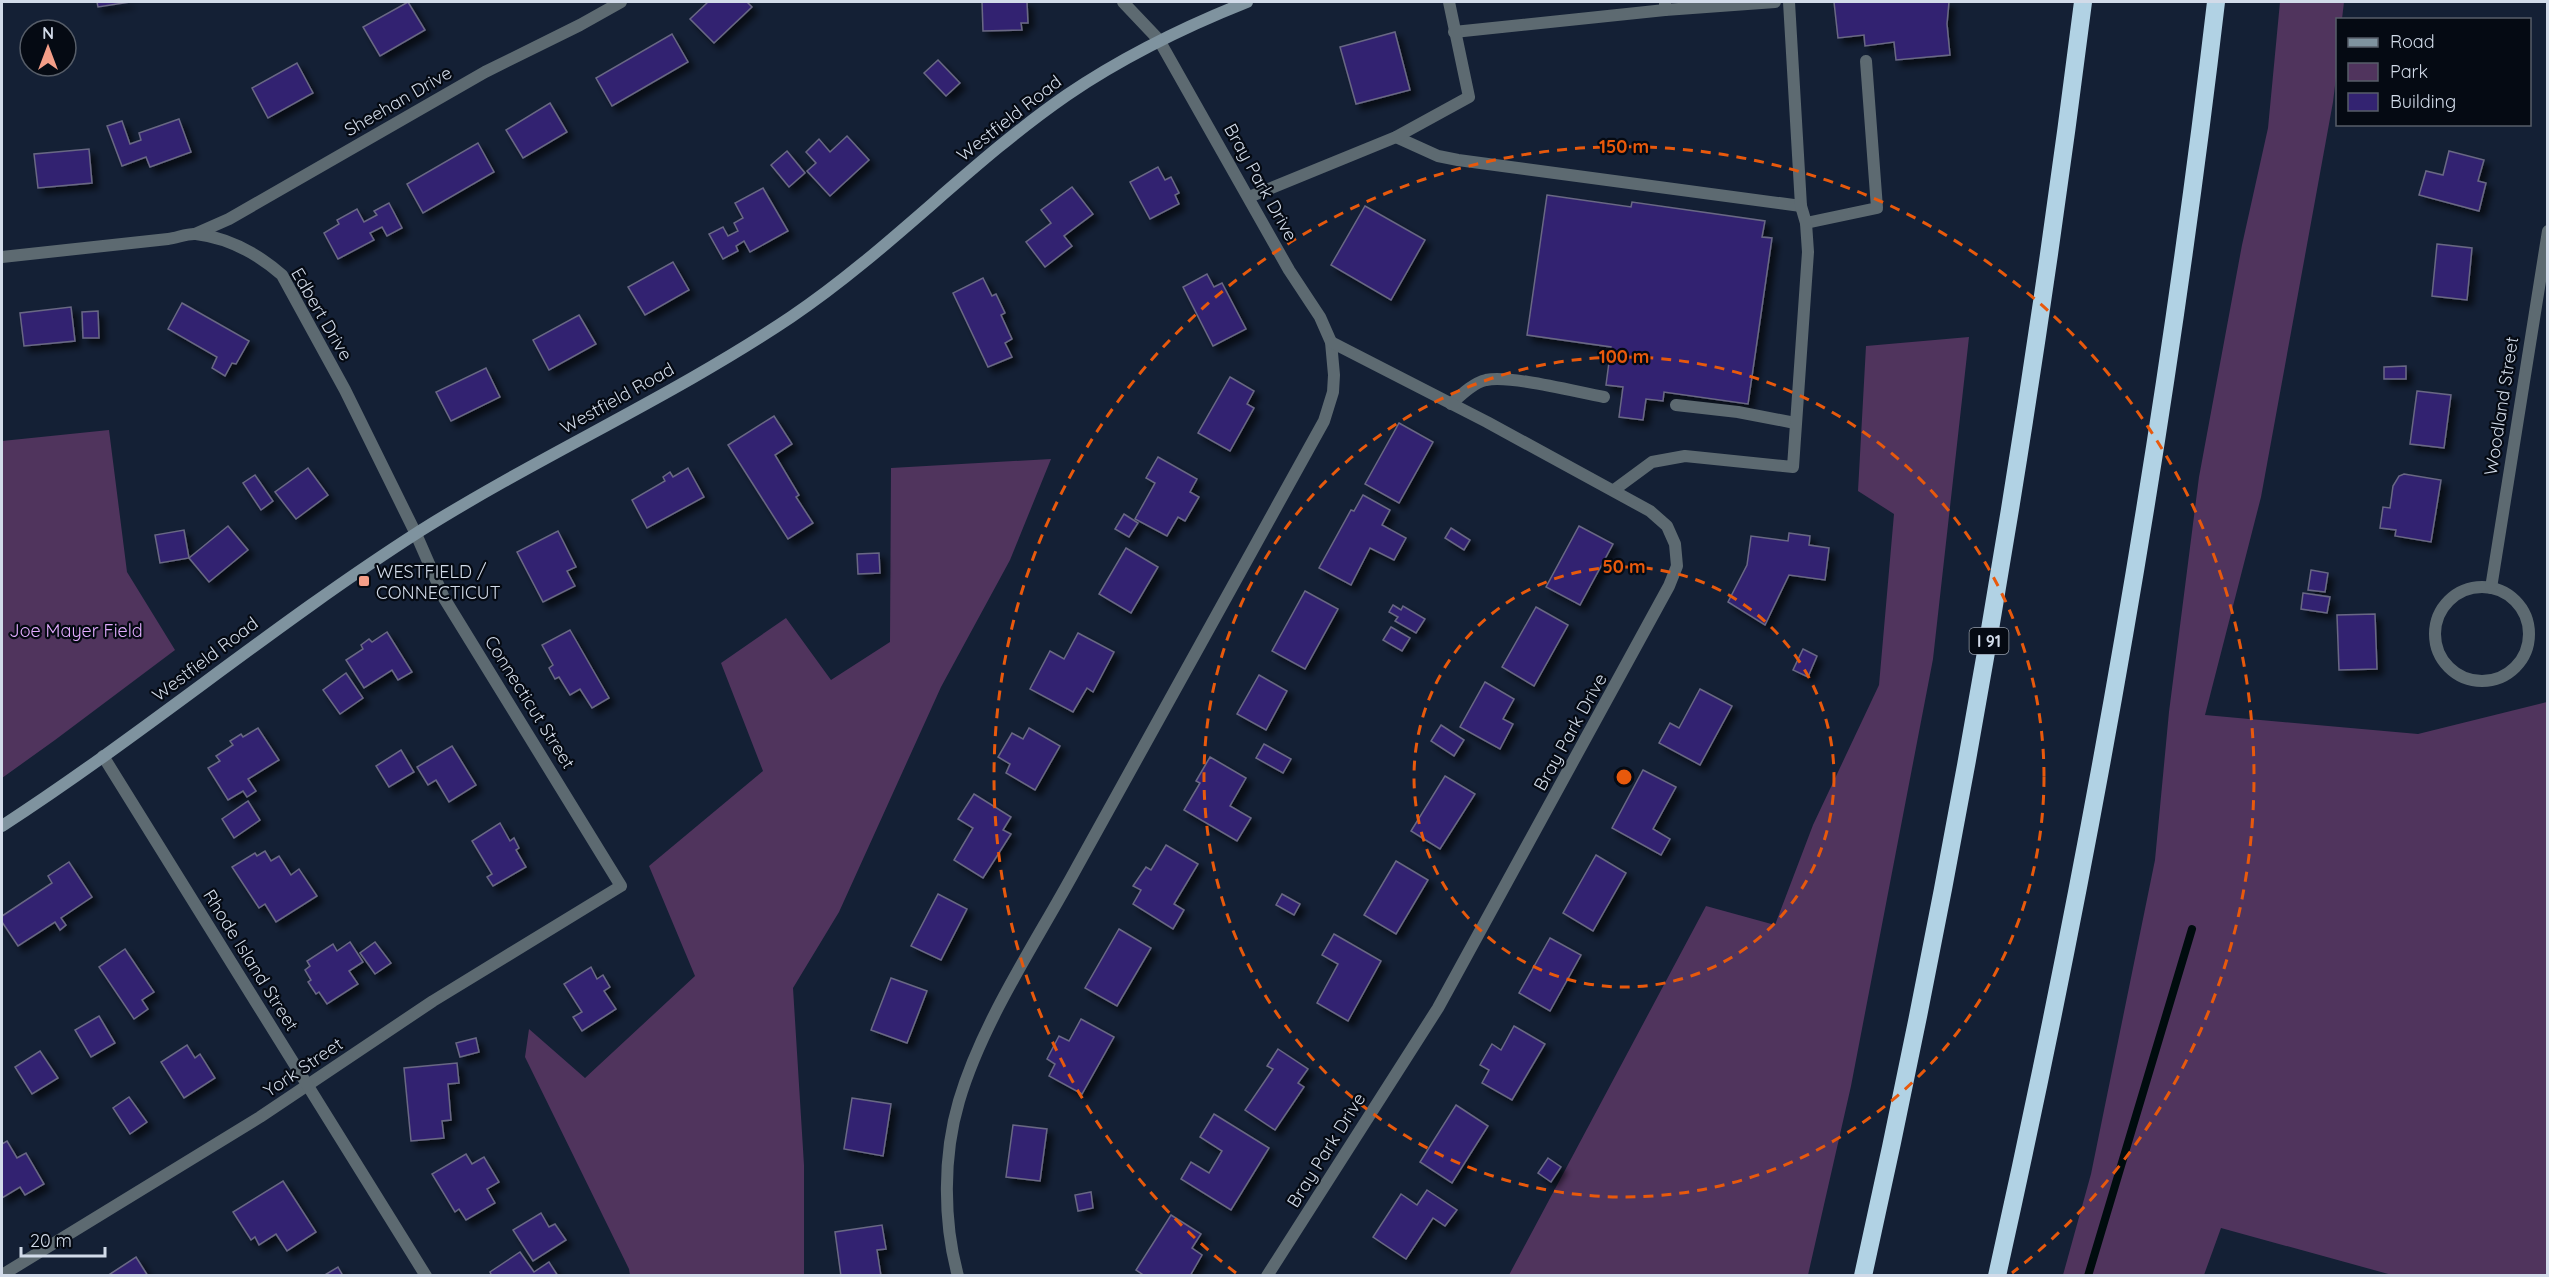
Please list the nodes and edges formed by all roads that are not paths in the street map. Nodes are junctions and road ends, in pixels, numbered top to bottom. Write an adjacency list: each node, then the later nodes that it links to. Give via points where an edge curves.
1 (621, 2): 18 (street, Sheehan Drive, via 485,72 229,219)
2 (1123, 2): 11 (street, Bray Park Drive)
3 (1247, 2): 11 (main road, Westfield Road)
4 (1449, 2): 10 (street)
5 (1775, 2): 9 (street)
6 (1790, 2): 15 (street)
7 (2083, 2): 36 (highway, I 91, via 2036,353 1983,676 1921,1009)
8 (2216, 2): 37 (highway, via 2167,360 2116,676 2067,943)
9 (1665, 6): 10 (street)
10 (1454, 32): 13 (street, via 1469,97)
11 (1159, 40): 14 (street, Bray Park Drive); 26 (main road, Westfield Road, via 1100,73 1023,128 860,266 791,317 687,381)
12 (1866, 61): 16 (street, via 1877,208)
13 (1396, 137): 14 (street); 15 (street, via 1438,156 1458,160)
14 (1249, 197): 20 (street, Bray Park Drive)
15 (1801, 206): 16 (street)
16 (1806, 223): 24 (street, via 1808,252)
17 (2547, 231): 27 (street, Woodland Street)
18 (195, 234): 19 (street, Edbert Drive); 26 (street, Edbert Drive, via 246,249 282,275 345,390)
19 (2, 257)
20 (1331, 342): 22 (street, Bray Park Drive); 34 (street, Bray Park Drive, via 1333,392 1324,421 1015,977 967,1078 954,1124 948,1170 949,1220)
21 (1604, 397): 22 (street, via 1503,379 1485,380)
22 (1451, 404): 25 (street, Bray Park Drive)
23 (1676, 405): 24 (street)
24 (1795, 423): 25 (street, via 1793,467 1685,456 1652,462)
25 (1614, 490): 35 (street, Bray Park Drive, via 1667,526 1677,551 1674,576 1438,1008)
26 (416, 534): 28 (main road, Westfield Road, via 315,601); 30 (street, Connecticut Street, via 444,598)
27 (2491, 588): 27 (street, via 2472,588 2454,595 2437,618 2435,637 2439,655 2452,670 2468,679 2488,680 2507,673 2521,659 2528,640 2527,620 2517,603)
28 (103, 756): 29 (main road, Westfield Road); 31 (street, Rhode Island Street)
29 (2, 826)
30 (621, 886): 31 (street, York Street, via 441,996)
31 (309, 1086): 32 (street, York Street); 33 (street, Rhode Island Street)
32 (2, 1275)
33 (426, 1275)
34 (958, 1275)
35 (1267, 1275)
36 (1863, 1275)
37 (1997, 1275)

